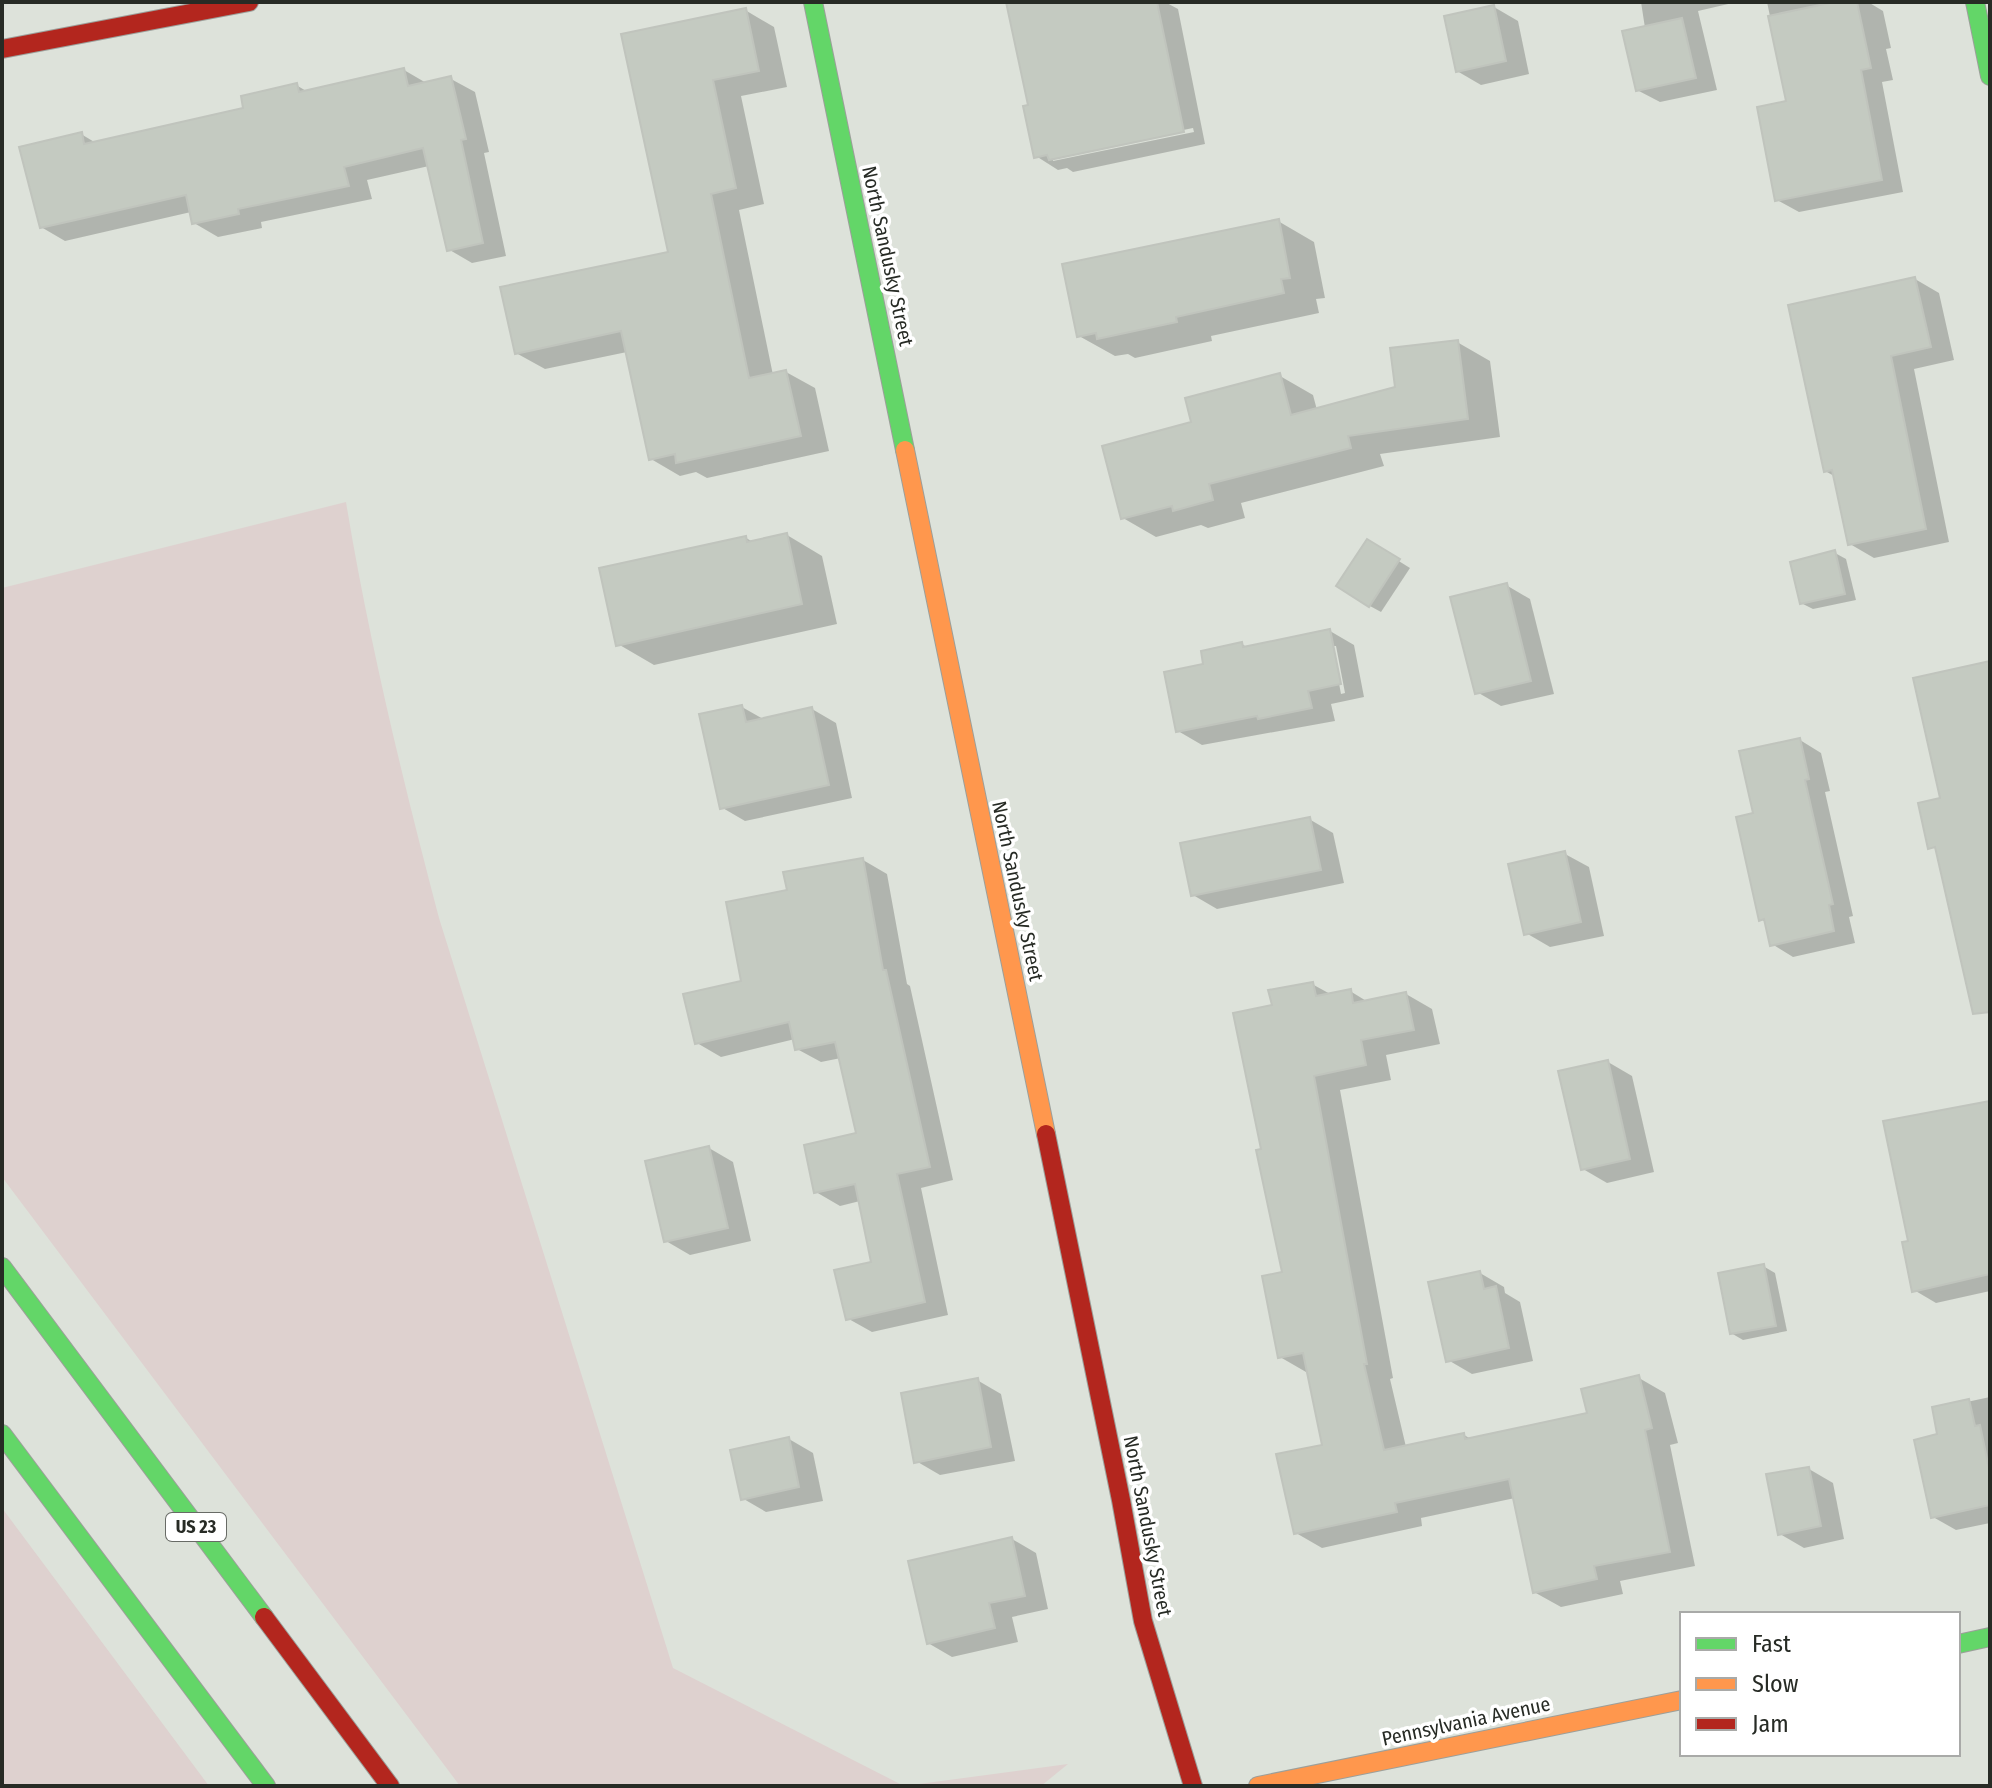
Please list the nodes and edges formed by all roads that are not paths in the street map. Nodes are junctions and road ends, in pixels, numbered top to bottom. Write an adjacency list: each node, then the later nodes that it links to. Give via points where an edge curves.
1 (249, 2): 4 (main road)
2 (813, 2): 13 (main road, North Sandusky Street, via 1143,1621)
3 (1975, 2): 5 (main road)
4 (2, 49)
5 (1990, 76)
6 (2, 1267): 12 (main road, US 23)
7 (2, 1434): 11 (main road)
8 (1990, 1637): 9 (main road)
9 (1960, 1644)
10 (1680, 1700): 14 (main road, Pennsylvania Avenue)
11 (266, 1786)
12 (390, 1786)
13 (1193, 1786)
14 (1258, 1786)

